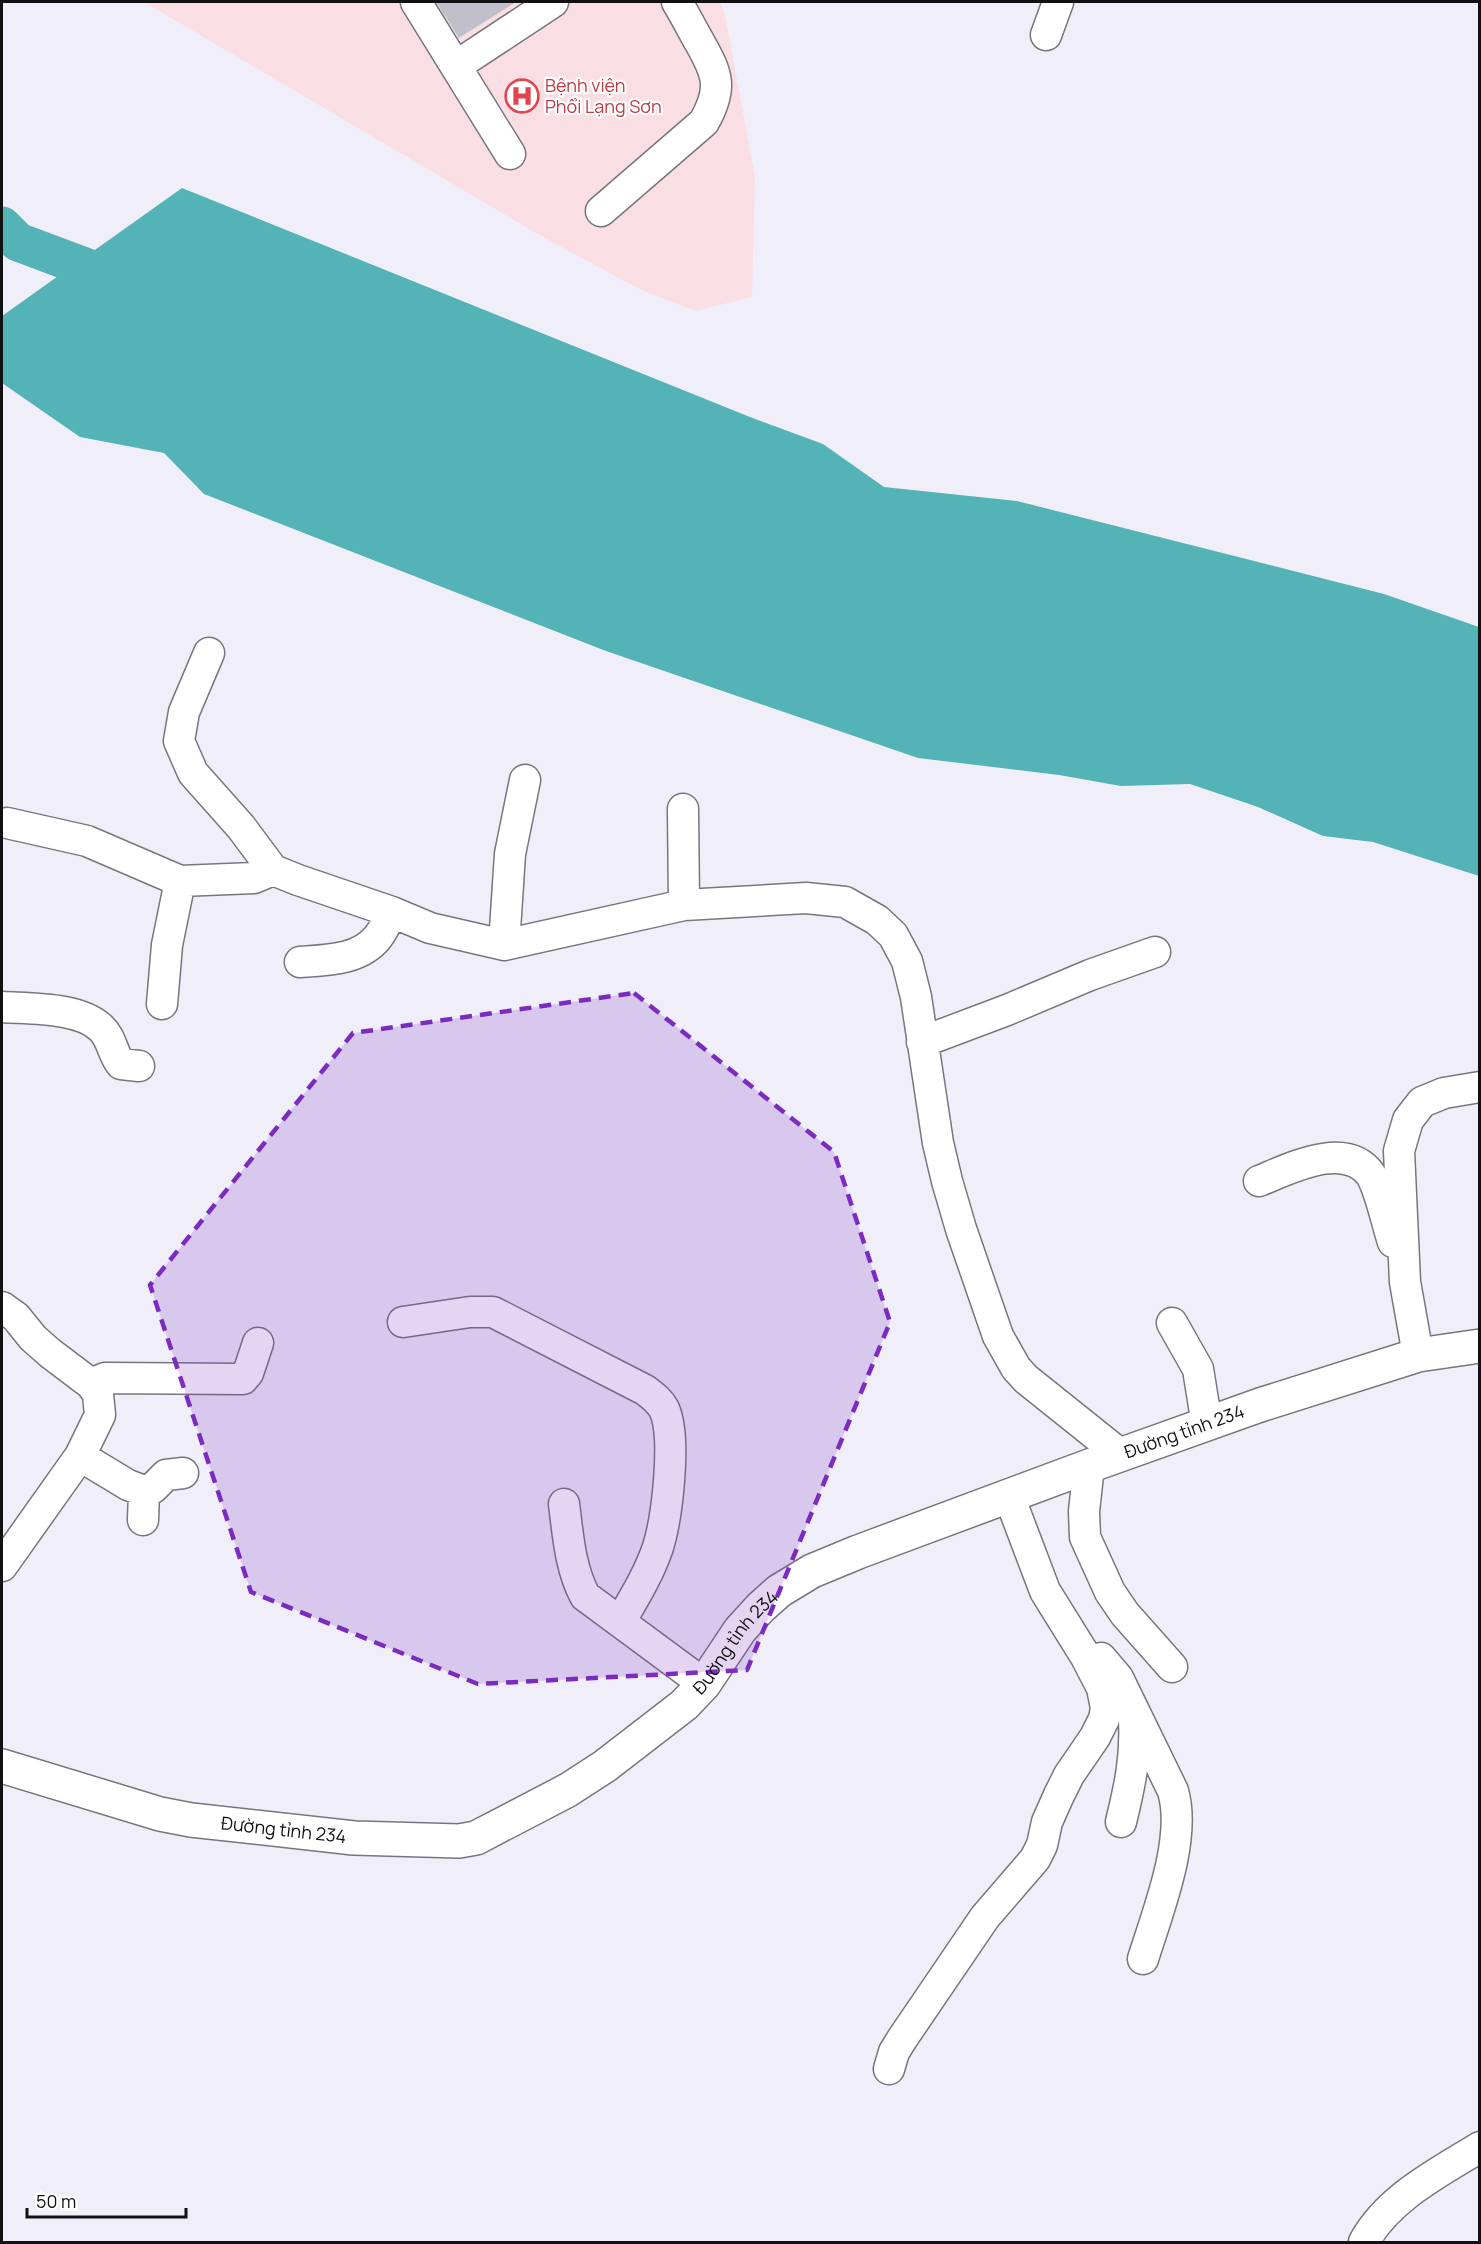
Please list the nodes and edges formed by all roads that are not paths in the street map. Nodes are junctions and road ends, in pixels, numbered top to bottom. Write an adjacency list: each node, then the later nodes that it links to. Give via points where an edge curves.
1 (416, 2): 6 (street)
2 (553, 2): 6 (street)
3 (677, 2): 8 (street, via 715,69 713,107 704,122)
4 (1058, 2): 5 (street)
5 (1046, 35)
6 (456, 66): 7 (street)
7 (510, 154)
8 (602, 211)
9 (209, 653): 13 (street, via 184,712 179,741 193,773)
10 (525, 780): 17 (street, via 510,854)
11 (683, 809): 15 (street)
12 (7, 823): 14 (street, via 87,841)
13 (273, 870): 14 (street, via 254,878); 16 (street)
14 (180, 881): 20 (street)
15 (684, 905): 17 (street); 22 (street, via 806,898 853,906 893,935 907,961)
16 (392, 912): 17 (street, via 430,928); 19 (street, via 377,938 356,955)
17 (504, 945)
18 (1155, 952): 22 (street)
19 (300, 962)
20 (162, 1004)
21 (2, 1007): 23 (street, via 60,1011 82,1017 100,1027 121,1064)
22 (922, 1042): 36 (street, via 947,1181 998,1336 1026,1379)
23 (140, 1066)
24 (1479, 1087): 26 (street, via 1443,1093 1422,1102 1408,1120 1399,1151)
25 (1259, 1181): 26 (street, via 1320,1159 1349,1160 1362,1165 1374,1182)
26 (1405, 1282): 33 (street)
27 (2, 1284): 28 (street)
28 (9, 1312): 34 (street, via 33,1338)
29 (403, 1322): 45 (street, via 493,1312 658,1400 668,1426 669,1496 658,1547)
30 (1172, 1323): 35 (street, via 1198,1369)
31 (258, 1343): 34 (street, via 243,1379 105,1378)
32 (1479, 1346): 33 (main road, Đường tỉnh 234)
33 (1419, 1355): 35 (main road, Đường tỉnh 234)
34 (91, 1384): 37 (street, via 98,1394 100,1415)
35 (1207, 1425): 36 (main road, Đường tỉnh 234)
36 (1121, 1455): 38 (main road, Đường tỉnh 234)
37 (80, 1456): 40 (street); 44 (street)
38 (1089, 1466): 41 (main road, Đường tỉnh 234); 47 (street, via 1084,1537 1110,1592)
39 (183, 1473): 40 (street, via 166,1475)
40 (144, 1491): 43 (street)
41 (1009, 1496): 46 (street, via 1045,1591); 48 (main road, Đường tỉnh 234, via 794,1580 740,1630)
42 (564, 1504): 45 (street, via 569,1547 579,1584 585,1596)
43 (143, 1520)
44 (3, 1561)
45 (620, 1622): 48 (street)
46 (1064, 1623): 49 (street, via 1118,1678); 53 (street, via 1102,1688 1104,1719 1059,1795 1035,1859 979,1926 902,2039)
47 (1172, 1667)
48 (704, 1684): 50 (main road, Đường tỉnh 234, via 684,1706 568,1790 492,1831 459,1841 354,1838 191,1820)
49 (1133, 1708): 51 (street, via 1132,1778); 52 (street, via 1178,1805 1168,1872)
50 (2, 1767)
51 (1121, 1822)
52 (1143, 1959)
53 (889, 2069)
54 (1479, 2147): 55 (street, via 1382,2216)
55 (1364, 2242)

